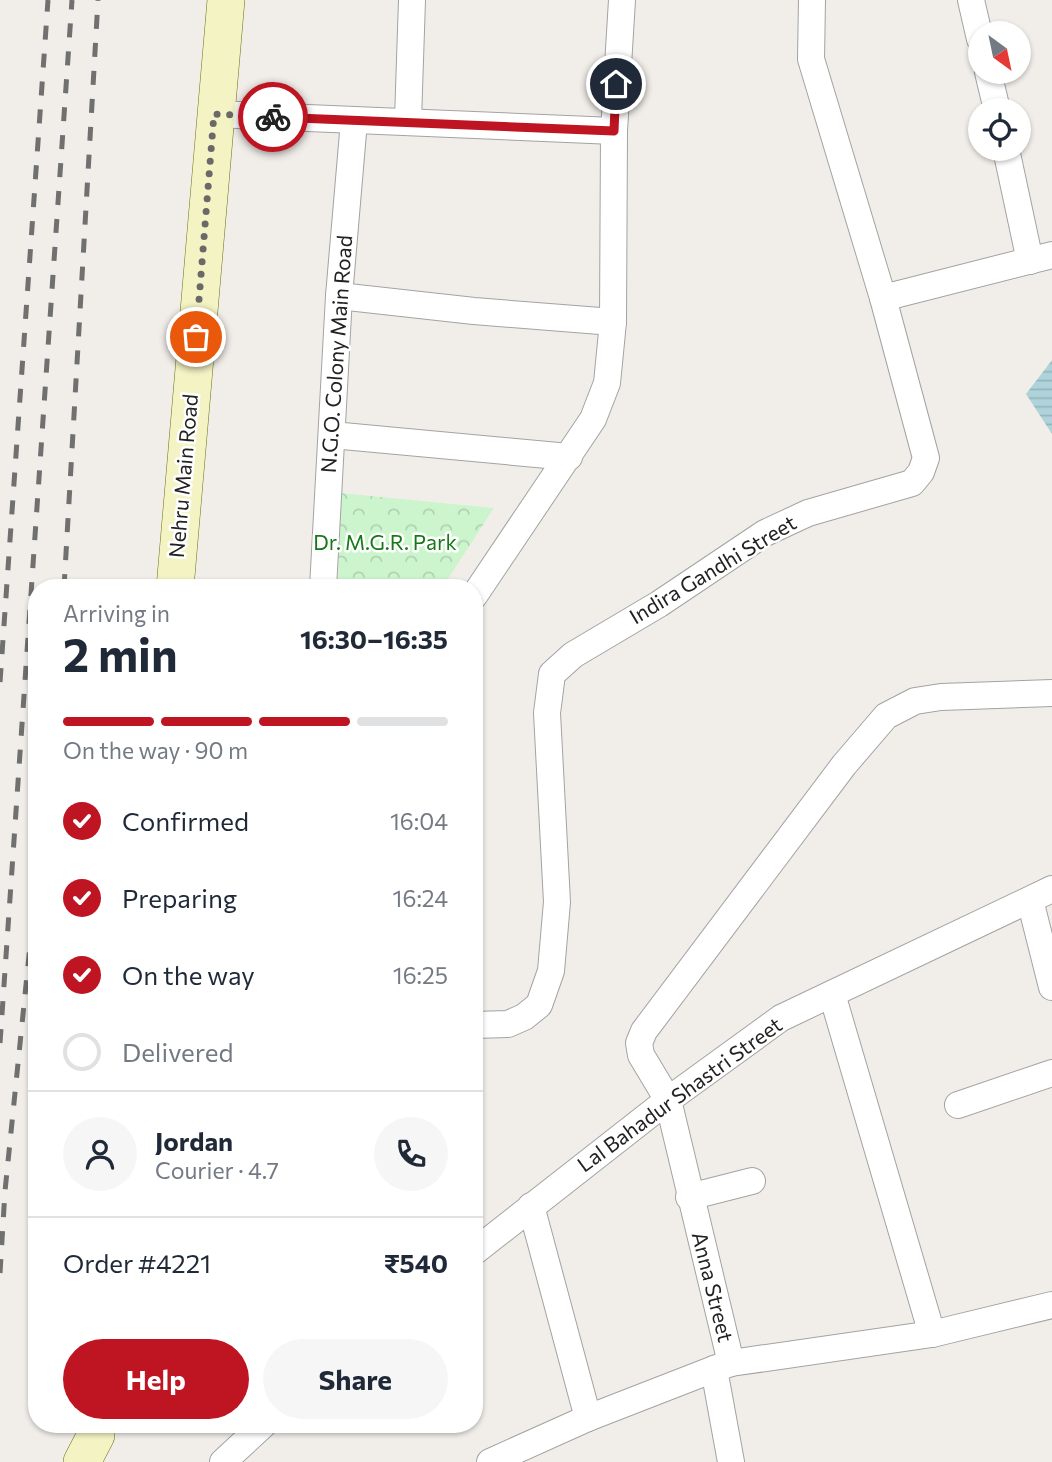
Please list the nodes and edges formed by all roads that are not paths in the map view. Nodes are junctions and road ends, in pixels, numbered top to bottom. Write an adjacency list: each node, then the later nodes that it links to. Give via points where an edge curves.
1 (226, 0): 7 (street, Nehru Main Road)
2 (412, 0): 8 (street)
3 (622, 0): 10 (street)
4 (812, 0): 14 (street, Indira Gandhi Street, via 811,60)
5 (971, 0): 6 (street)
6 (976, 21)
7 (214, 114): 9 (street); 18 (street, Nehru Main Road)
8 (408, 120): 9 (street); 10 (street)
9 (354, 121): 13 (street, N.G.O. Colony Main Road)
10 (614, 131): 15 (street)
11 (1010, 161): 12 (street)
12 (1041, 258): 14 (street)
13 (340, 296): 15 (street); 16 (street, N.G.O. Colony Main Road)
14 (883, 298): 25 (street, Indira Gandhi Street, via 924,444 921,472 912,483 808,513 765,533 573,655 552,674 547,713 557,902 551,971 538,1005 524,1017 508,1024)
15 (613, 322): 17 (street, via 607,383 593,419)
16 (332, 435): 17 (street); 19 (street, N.G.O. Colony Main Road)
17 (569, 457): 20 (street)
18 (175, 579)
19 (324, 579)
20 (483, 583)
21 (1052, 694): 27 (street, Anna Street, via 915,701 886,716 869,732 644,1031 641,1055)
22 (1041, 894): 23 (street); 24 (street, Lal Bahadur Shastri Street)
23 (1052, 987)
24 (832, 994): 27 (street, Lal Bahadur Shastri Street, via 781,1018); 34 (street)
25 (483, 1025)
26 (1052, 1073): 28 (street)
27 (668, 1100): 30 (street, Anna Street); 31 (street, Lal Bahadur Shastri Street)
28 (958, 1105)
29 (752, 1181): 30 (street)
30 (689, 1197): 35 (street, Anna Street)
31 (531, 1206): 32 (street, Lal Bahadur Shastri Street); 36 (street)
32 (483, 1245)
33 (1052, 1305): 34 (street)
34 (932, 1334): 35 (street)
35 (723, 1366): 36 (street); 40 (street, Anna Street)
36 (589, 1418): 39 (street)
37 (254, 1433): 38 (street)
38 (223, 1462)
39 (490, 1462)
40 (731, 1462)

